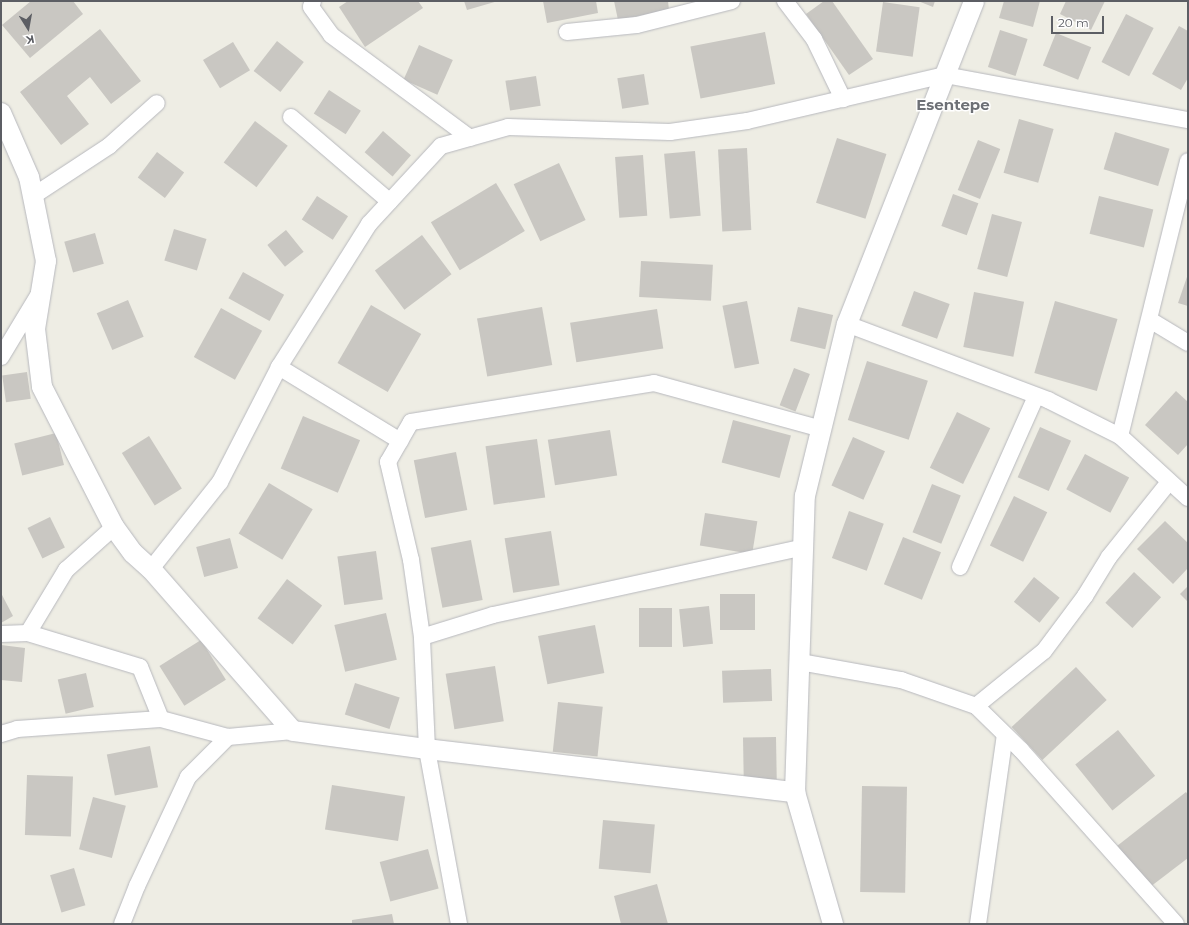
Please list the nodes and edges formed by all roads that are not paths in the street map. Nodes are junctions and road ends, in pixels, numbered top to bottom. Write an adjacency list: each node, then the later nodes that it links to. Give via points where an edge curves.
1 (313, 1): 12 (street, via 311,7 331,35)
2 (732, 1): 5 (street, via 637,25)
3 (785, 1): 7 (street, via 814,39)
4 (974, 1): 6 (street)
5 (567, 32)
6 (945, 75): 7 (street); 11 (street); 18 (street)
7 (843, 98): 12 (street, via 747,121 670,132 508,128)
8 (157, 103): 14 (street, via 109,146)
9 (1, 113): 14 (street, via 29,177)
10 (291, 117): 15 (street)
11 (1188, 120)
12 (470, 138): 15 (street, via 442,146)
13 (1188, 161): 17 (street)
14 (33, 196): 16 (street, via 46,261)
15 (390, 202): 21 (street, via 369,224)
16 (41, 291): 20 (street); 28 (street, via 35,329 42,387)
17 (1150, 320): 19 (street); 24 (street)
18 (847, 324): 22 (street); 23 (street)
19 (1188, 342)
20 (1, 357)
21 (279, 367): 25 (street); 31 (street, via 220,482)
22 (1036, 396): 24 (street); 30 (street)
23 (822, 429): 25 (street, via 654,383 411,422); 29 (street, via 806,496)
24 (1120, 436): 26 (street)
25 (400, 441): 34 (street, via 388,462 411,560)
26 (1169, 482): 27 (street); 36 (street, via 1109,557 1085,596 1044,651)
27 (1188, 498)
28 (114, 527): 31 (street, via 133,553); 32 (street, via 66,570)
29 (804, 547): 34 (street, via 493,615); 35 (street)
30 (960, 567)
31 (151, 569): 38 (street)
32 (28, 633): 33 (street); 37 (street, via 140,667)
33 (1, 634)
34 (422, 637): 42 (street)
35 (800, 662): 36 (street, via 901,680); 43 (street)
36 (976, 706): 40 (street)
37 (160, 719): 39 (street, via 17,729); 41 (street)
38 (293, 731): 41 (street); 42 (street)
39 (1, 734)
40 (1005, 735): 47 (street); 48 (street)
41 (228, 737): 44 (street, via 188,777)
42 (427, 749): 43 (street); 45 (street)
43 (795, 792): 46 (street)
44 (122, 924)
45 (459, 924)
46 (833, 924)
47 (978, 924)
48 (1176, 924)

